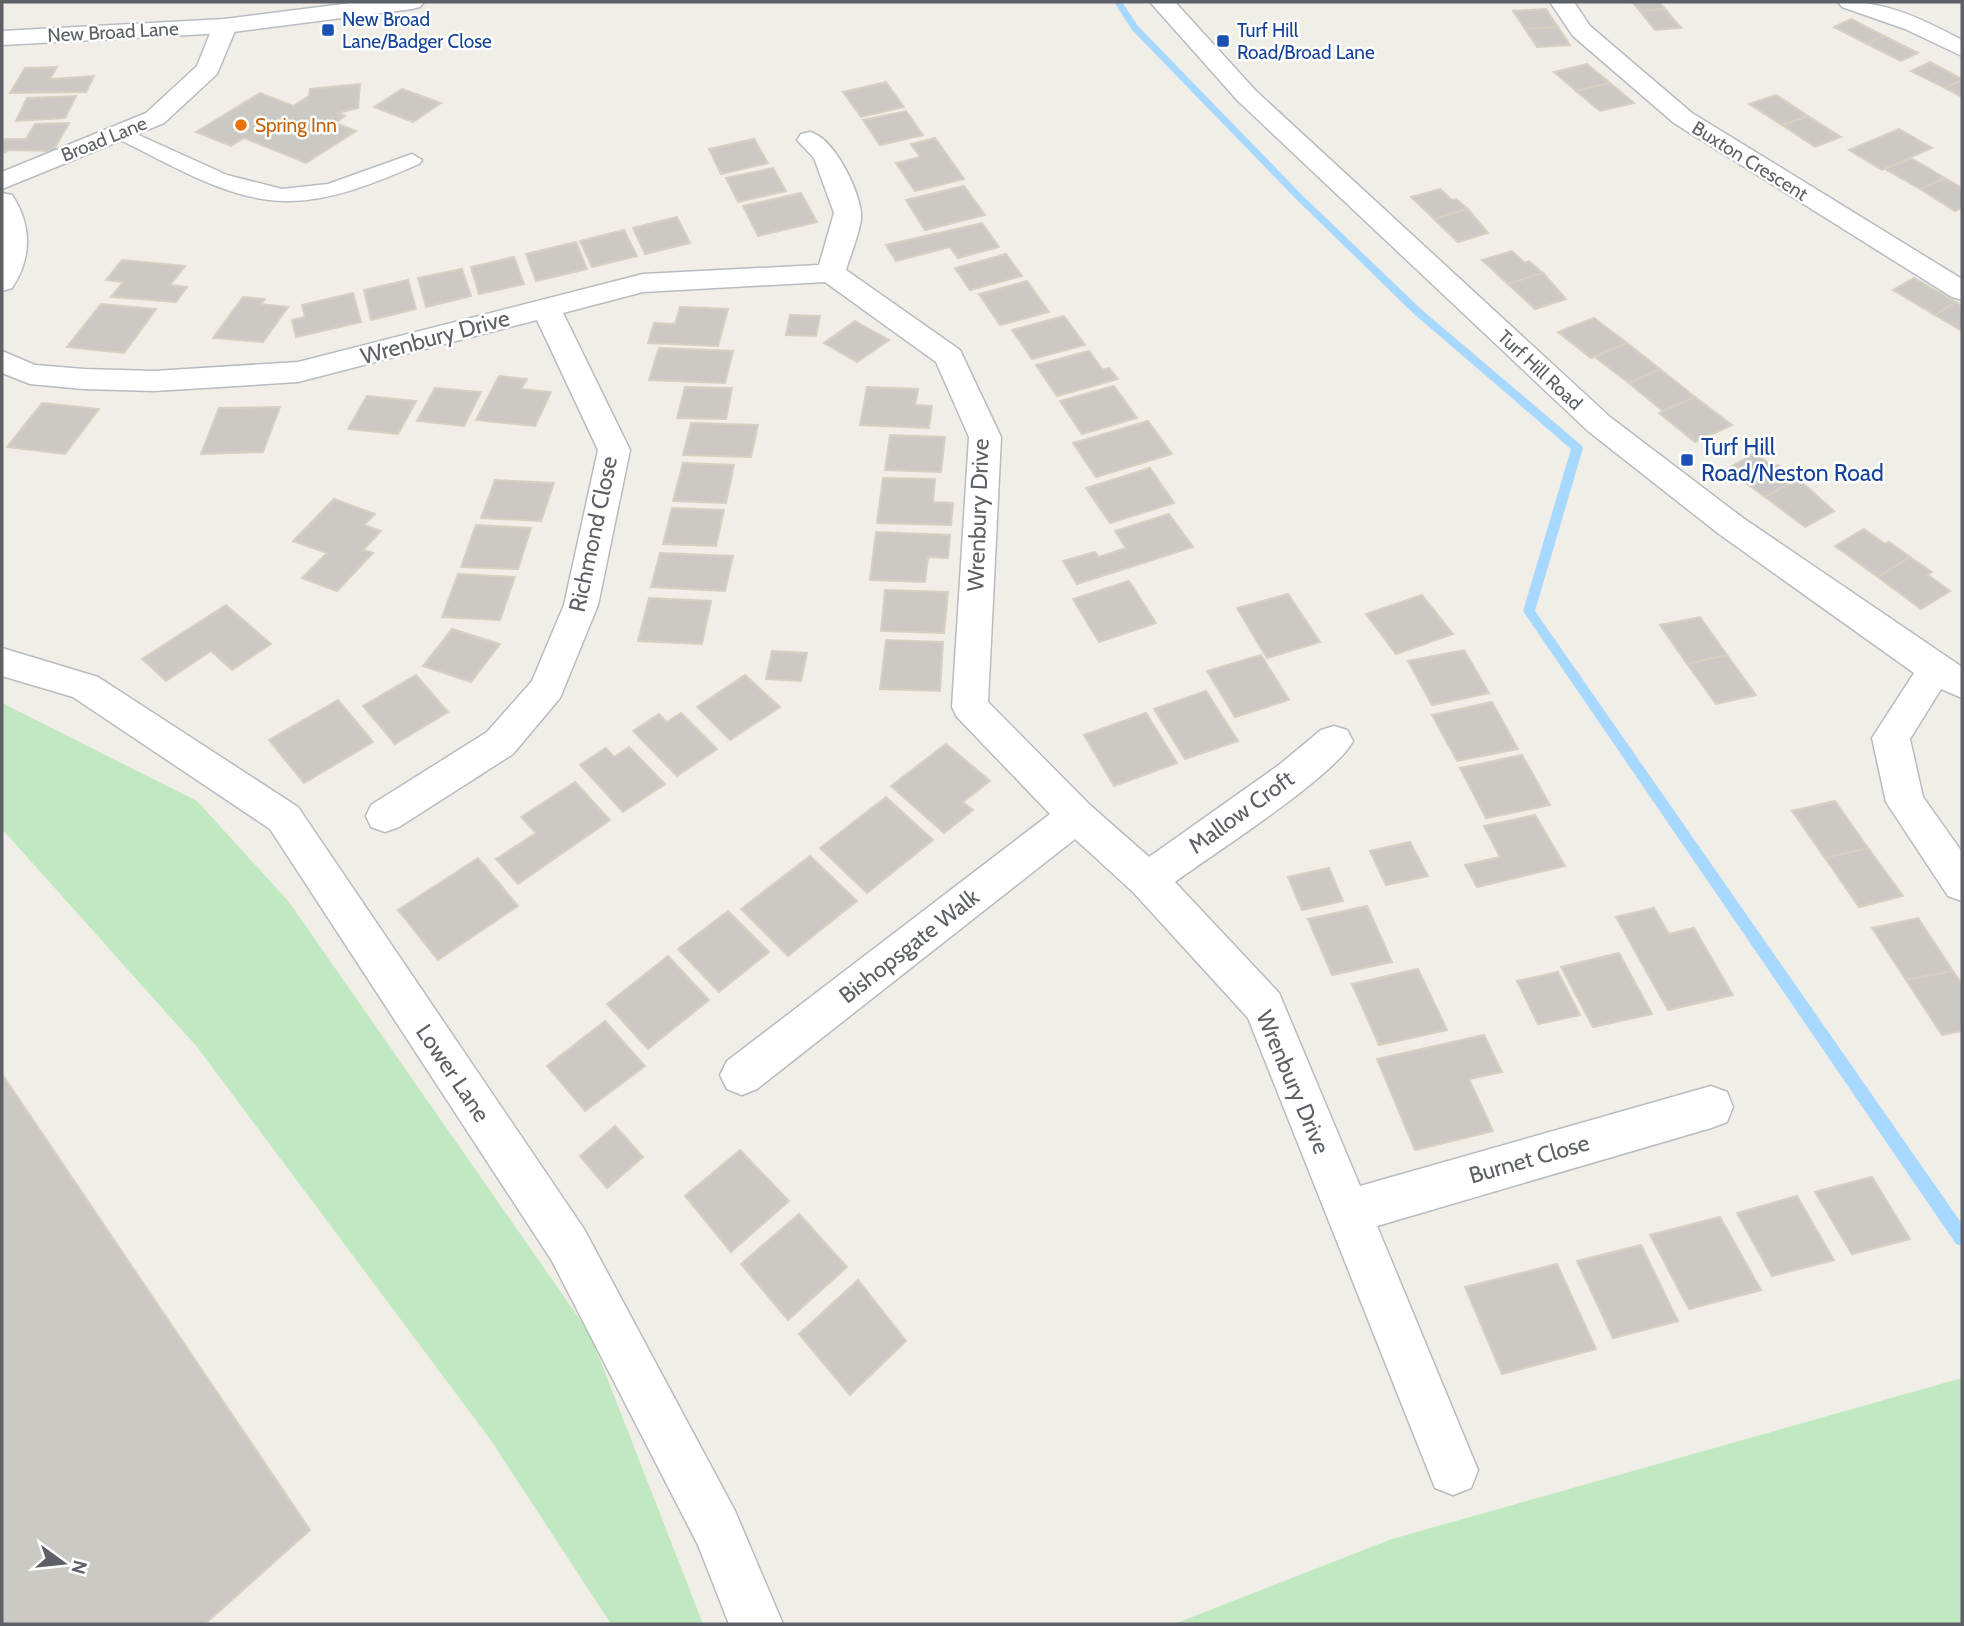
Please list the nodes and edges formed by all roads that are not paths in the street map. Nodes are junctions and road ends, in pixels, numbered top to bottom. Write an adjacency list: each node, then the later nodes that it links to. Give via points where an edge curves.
1 (1162, 2): 19 (street, Turf Hill Road, via 1247,96 1599,424 1731,526)
2 (1562, 2): 15 (street, Buxton Crescent, via 1581,31 1683,118)
3 (1850, 2): 7 (street, via 1913,24)
4 (400, 3): 5 (street)
5 (225, 26): 6 (street, New Broad Lane); 8 (street, Broad Lane, via 208,69 155,118)
6 (2, 38)
7 (1962, 49)
8 (121, 132): 10 (lane, via 242,186 282,195 365,180); 11 (street, Broad Lane)
9 (810, 140): 13 (street, via 826,155 848,213)
10 (412, 160)
11 (2, 181)
12 (2, 201): 14 (street, via 14,223 14,259)
13 (831, 273): 16 (street, Wrenbury Drive, via 643,283); 22 (street, Wrenbury Drive, via 949,357 985,437 970,707)
14 (2, 282)
15 (1962, 291)
16 (546, 308): 17 (street, Wrenbury Drive, via 298,372 85,379 30,374); 21 (street, Richmond Close, via 614,450 581,605 547,688 500,743)
17 (2, 361)
18 (2, 662): 29 (street, Lower Lane, via 85,687 284,818 568,1245 717,1529)
19 (1948, 677): 24 (street, via 1891,738 1905,802)
20 (1334, 741): 23 (street, Mallow Croft)
21 (385, 816)
22 (1076, 816): 23 (street, Wrenbury Drive); 25 (street, Bishopsgate Walk)
23 (1147, 880): 27 (street, Wrenbury Drive, via 1264,1006)
24 (1962, 884)
25 (742, 1075)
26 (1711, 1107): 27 (street, Burnet Close)
27 (1348, 1212): 28 (street, Wrenbury Drive)
28 (1453, 1470)
29 (756, 1624)

